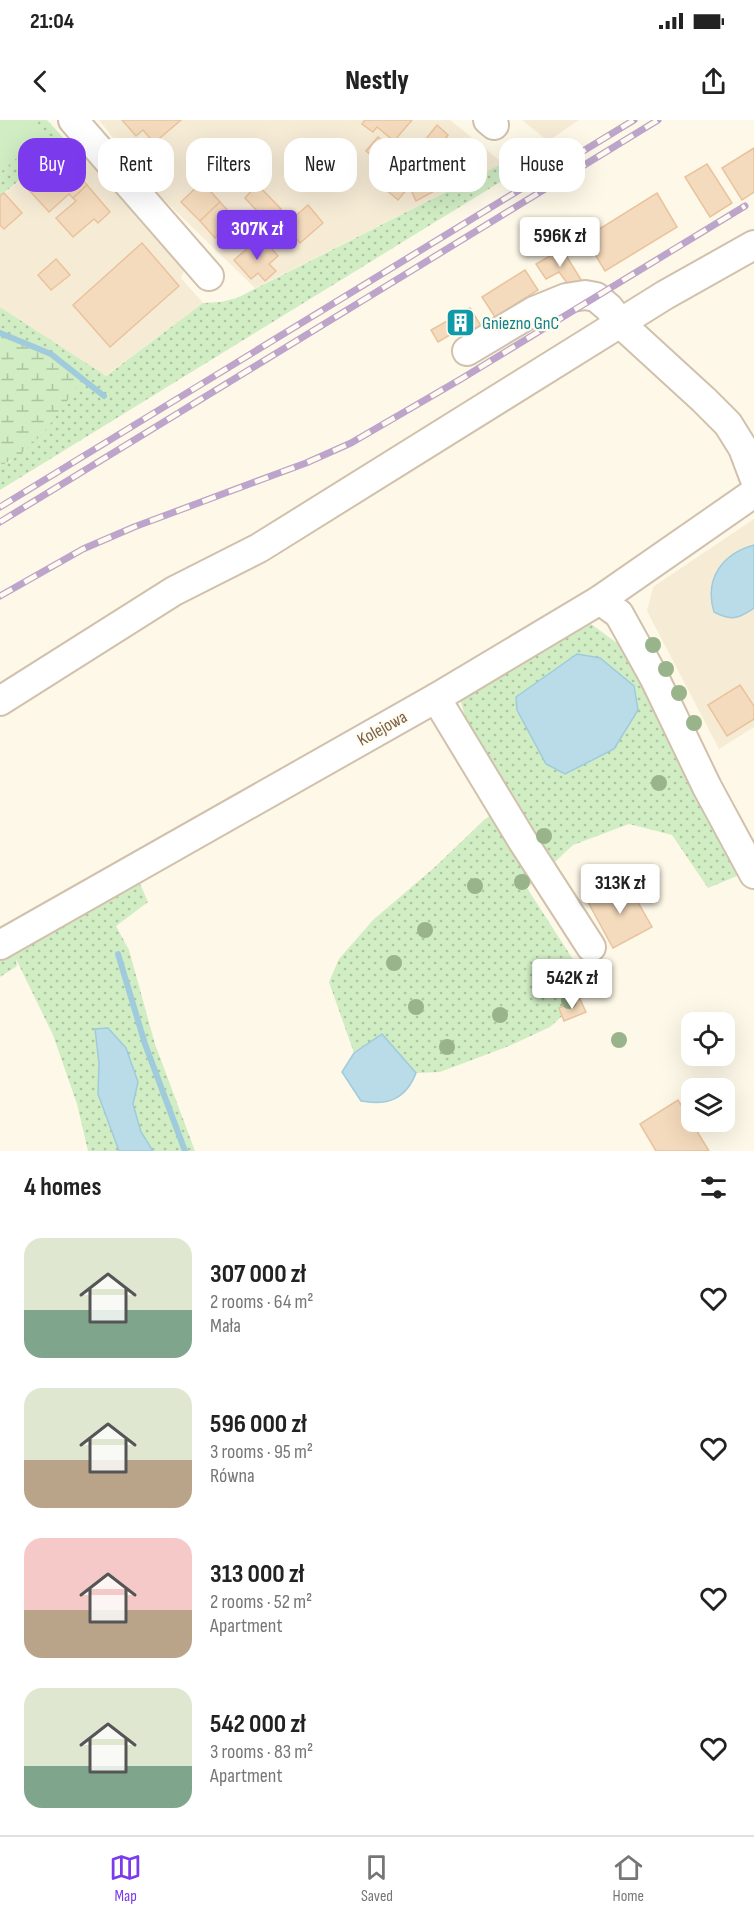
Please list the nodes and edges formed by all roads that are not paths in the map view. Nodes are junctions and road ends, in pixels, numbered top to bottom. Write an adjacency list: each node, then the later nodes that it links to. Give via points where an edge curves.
1 (73, 120): 3 (street)
2 (754, 245): 4 (street)
3 (209, 276)
4 (621, 324): 5 (street, via 596,297 566,298 534,311); 6 (street, via 728,424); 10 (street, via 259,548 174,591)
5 (467, 351)
6 (754, 477)
7 (754, 493): 8 (street, Kolejowa)
8 (600, 600): 9 (street, Kolejowa); 11 (street, via 619,614)
9 (436, 698): 12 (street, Kolejowa); 13 (street)
10 (0, 700)
11 (754, 874)
12 (0, 945)
13 (591, 947)

